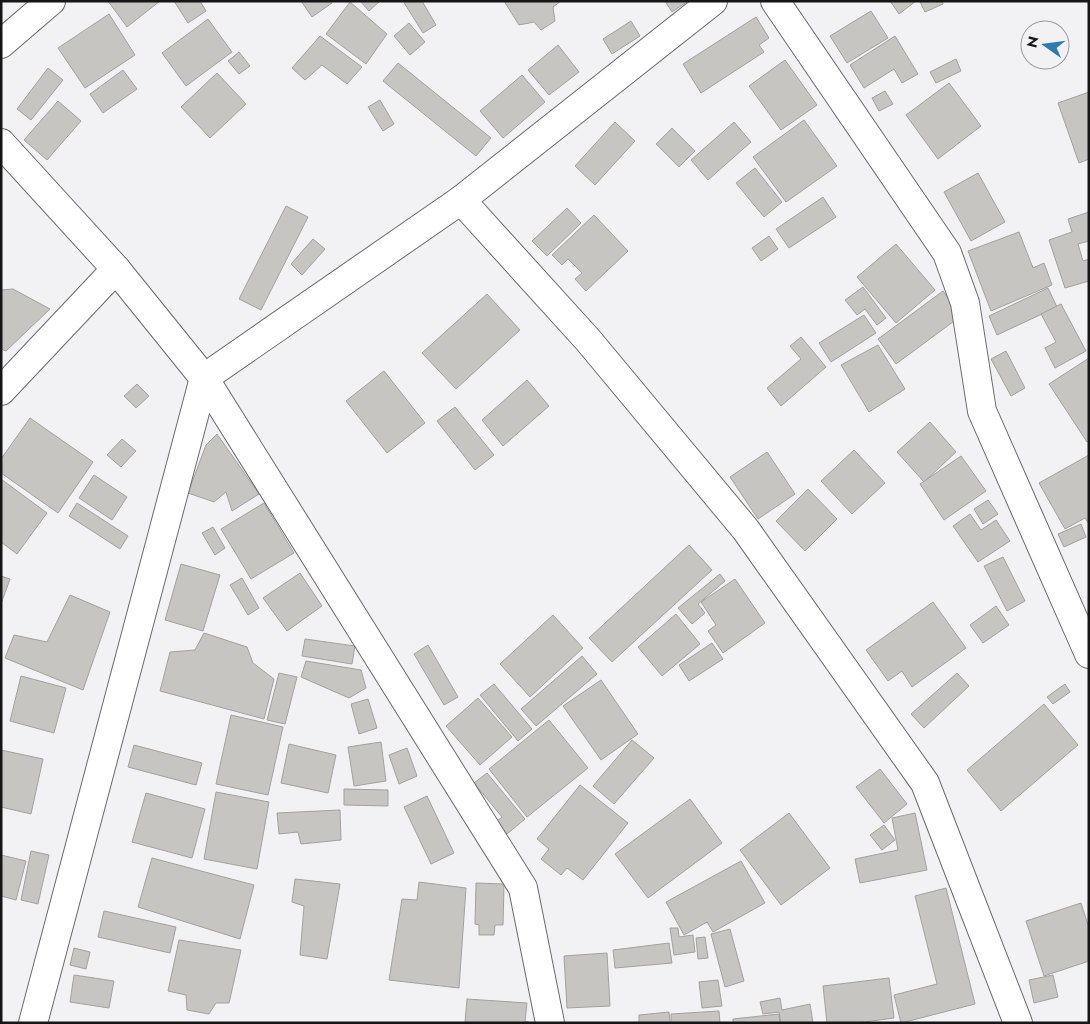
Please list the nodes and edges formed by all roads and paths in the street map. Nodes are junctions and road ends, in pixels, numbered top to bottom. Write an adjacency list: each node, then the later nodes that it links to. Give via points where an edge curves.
1 (51, 1): 4 (street)
2 (713, 1): 6 (street)
3 (775, 1): 10 (street, via 947,253 965,302 982,411)
4 (1, 44)
5 (1, 143): 7 (street)
6 (461, 200): 8 (street); 13 (street, via 588,340 746,530 925,783)
7 (116, 269): 8 (street); 9 (street)
8 (204, 378): 11 (street); 12 (street, via 523,888)
9 (1, 391)
10 (1089, 654)
11 (34, 1023)
12 (550, 1023)
13 (1018, 1023)

